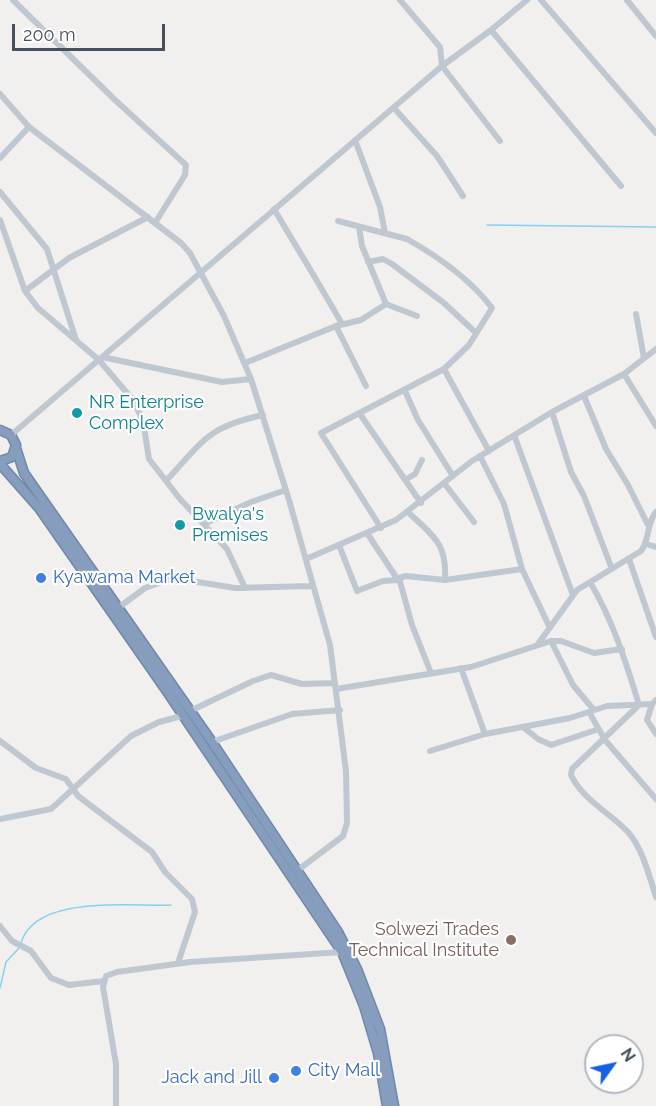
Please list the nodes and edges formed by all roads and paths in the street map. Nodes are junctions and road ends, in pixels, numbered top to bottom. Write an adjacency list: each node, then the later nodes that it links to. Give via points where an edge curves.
1 (14, 0): 23 (street, via 186,165 185,175)
2 (400, 0): 8 (street, via 440,47)
3 (527, 0): 6 (street)
4 (541, 0): 12 (street)
5 (627, 0): 7 (street)
6 (491, 30): 8 (street); 16 (street)
7 (656, 36)
8 (441, 66): 10 (street); 14 (street)
9 (0, 94): 11 (street)
10 (394, 108): 13 (street); 18 (street, via 437,156)
11 (28, 127): 15 (street); 20 (street)
12 (656, 133)
13 (355, 140): 19 (street); 25 (street, via 380,207)
14 (500, 141)
15 (0, 158)
16 (621, 186)
17 (0, 192): 27 (street, via 39,236)
18 (464, 196)
19 (274, 209): 28 (street); 33 (street, via 316,276)
20 (148, 217): 23 (street); 27 (street)
21 (0, 220): 29 (street)
22 (338, 221): 24 (street)
23 (155, 223): 28 (street, via 181,243)
24 (359, 227): 25 (street); 26 (street)
25 (385, 233): 34 (street, via 407,239 431,253 484,298 492,311)
26 (368, 262): 30 (street); 34 (street, via 383,259 392,264)
27 (55, 268): 29 (street); 35 (street)
28 (200, 272): 37 (street); 39 (street)
29 (25, 291): 35 (street, via 38,308)
30 (386, 304): 32 (street); 33 (street, via 361,320)
31 (636, 314): 38 (street)
32 (417, 316)
33 (339, 325): 39 (street); 43 (street)
34 (476, 333): 40 (street)
35 (76, 340): 37 (street)
36 (656, 349): 38 (street)
37 (100, 358): 42 (street, via 222,382); 50 (street); 59 (street, via 136,405 143,421 147,454)
38 (644, 358): 41 (street)
39 (245, 363): 42 (street)
40 (444, 369): 44 (street); 53 (street)
41 (624, 374): 45 (street); 49 (street)
42 (251, 379): 48 (street)
43 (366, 386)
44 (405, 391): 47 (street); 57 (street)
45 (584, 396): 46 (street); 67 (street, via 606,449)
46 (552, 412): 51 (street); 76 (street, via 571,472)
47 (360, 414): 58 (street); 68 (street, via 321,434)
48 (263, 415): 59 (street, via 213,431); 61 (street)
49 (656, 426)
50 (4, 431): 52 (highway)
51 (514, 435): 53 (street); 82 (street)
52 (16, 448): 56 (highway, via 12,456); 83 (highway, via 24,473)
53 (489, 451): 54 (street)
54 (480, 456): 57 (street); 75 (street, via 504,504)
55 (422, 460): 58 (street, via 415,474)
56 (0, 463): 96 (highway, via 39,508)
57 (453, 476): 60 (street)
58 (405, 480): 62 (street)
59 (166, 481): 66 (street)
60 (444, 483): 62 (street); 65 (street)
61 (286, 490): 66 (street); 73 (street)
62 (421, 503): 64 (street)
63 (656, 512): 67 (street)
64 (409, 513): 68 (street); 78 (street, via 442,547)
65 (474, 522)
66 (204, 524): 81 (street, via 227,549)
67 (648, 525): 70 (street)
68 (381, 528): 69 (street)
69 (367, 533): 71 (street); 77 (street)
70 (646, 544): 72 (street); 74 (street)
71 (339, 545): 73 (street); 77 (street, via 357,591)
72 (656, 547)
73 (306, 559): 80 (street)
74 (629, 559): 76 (street); 85 (street)
75 (522, 569): 78 (street); 84 (street)
76 (612, 569): 79 (street)
77 (398, 580): 78 (street, via 406,576); 90 (street)
78 (445, 580)
79 (590, 582): 82 (street); 88 (street)
80 (311, 586): 81 (street); 91 (street, via 330,645)
81 (245, 588): 83 (street, via 173,578 145,588)
82 (573, 595): 84 (street)
83 (118, 608): 96 (highway)
84 (549, 626): 87 (street)
85 (656, 637)
86 (551, 641): 87 (street); 88 (street, via 594,653); 95 (street)
87 (538, 644): 89 (street)
88 (622, 649): 93 (street)
89 (461, 668): 90 (street); 99 (street)
90 (431, 673): 91 (street)
91 (335, 686): 94 (street); 96 (street, via 302,684 271,675)
92 (654, 702): 93 (street); 100 (street, via 646,720)
93 (639, 705): 95 (street); 101 (street)
94 (340, 710): 103 (street, via 292,714); 108 (street, via 347,823 337,842)
95 (591, 711): 97 (street); 98 (street)
96 (186, 714): 103 (highway); 105 (street, via 131,736); 111 (highway)
97 (523, 727): 98 (street, via 551,745); 99 (street)
98 (599, 729): 101 (street)
99 (485, 734): 104 (street)
100 (656, 734)
101 (605, 740): 106 (street); 109 (street, via 572,769 571,775 630,834)
102 (0, 741): 105 (street, via 36,768 61,776)
103 (212, 742): 108 (highway)
104 (430, 751)
105 (74, 790): 107 (street, via 51,809); 112 (street, via 152,852 194,902 193,920)
106 (656, 799)
107 (0, 819)
108 (298, 870): 116 (highway, via 343,940 361,979 380,1029)
109 (656, 897)
110 (0, 926): 113 (street, via 12,940 33,953 51,978 69,985)
111 (342, 952): 112 (street); 115 (highway, via 376,1045)
112 (178, 963): 113 (street, via 117,972)
113 (104, 981): 114 (street, via 116,1064)
114 (116, 1106)
115 (387, 1106)
116 (394, 1106)

